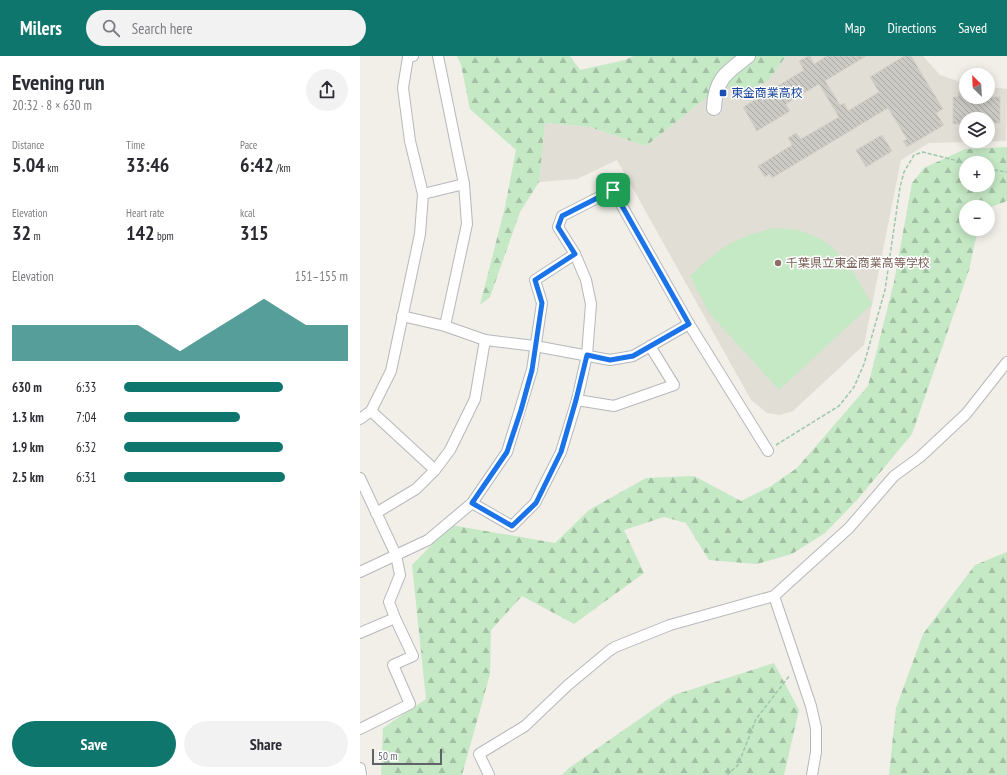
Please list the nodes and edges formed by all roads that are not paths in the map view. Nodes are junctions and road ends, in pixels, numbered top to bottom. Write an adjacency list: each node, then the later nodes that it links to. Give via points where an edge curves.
1 (413, 56): 6 (street, via 408,57 403,88 410,141)
2 (438, 56): 5 (street)
3 (748, 56): 4 (street, via 720,81 714,96)
4 (714, 108)
5 (464, 184): 6 (street); 10 (street, via 467,224)
6 (423, 194): 8 (street, via 420,234)
7 (575, 254): 9 (street, via 558,227 562,216 613,190); 12 (street, via 535,280 542,303); 14 (street, via 586,280 591,304)
8 (402, 316): 10 (street); 17 (street, via 391,370)
9 (689, 324): 13 (street); 19 (street)
10 (445, 326): 11 (street)
11 (485, 340): 12 (street); 20 (street, via 475,399 450,450)
12 (535, 346): 14 (street); 22 (street, via 532,370 507,452)
13 (650, 346): 14 (street, via 633,356 610,360); 16 (street, via 674,385 614,406)
14 (587, 355): 16 (street)
15 (1007, 362): 26 (street, via 966,414 920,457 894,476 849,528)
16 (576, 400): 22 (street, via 561,452 536,503 512,526)
17 (371, 412): 18 (street); 20 (street)
18 (360, 419)
19 (768, 450)
20 (435, 470): 23 (street, via 416,489)
21 (360, 478): 23 (street)
22 (472, 503): 24 (street, via 428,540)
23 (376, 513): 24 (street)
24 (396, 555): 25 (street); 27 (street, via 400,575 389,602)
25 (360, 572)
26 (774, 596): 32 (street, via 670,625 609,651 525,726 479,754); 33 (street, via 816,728 816,752)
27 (395, 618): 28 (street); 29 (street, via 413,656 393,665 410,704)
28 (360, 633)
29 (360, 729)
30 (360, 768): 31 (street)
31 (361, 775)
32 (489, 775)
33 (812, 775)

